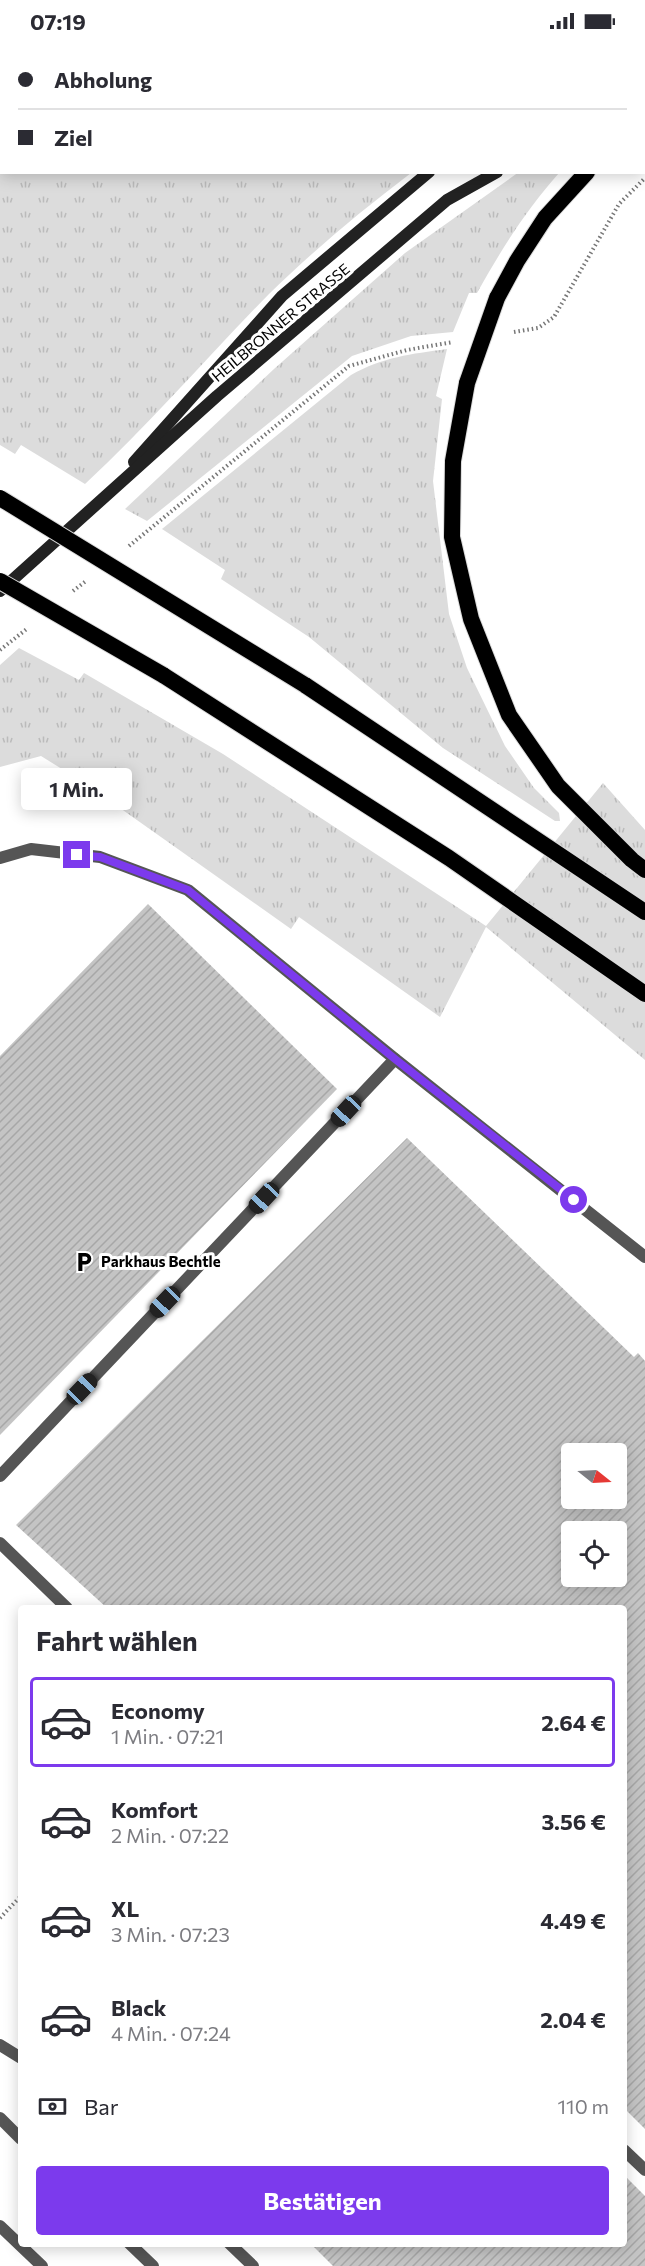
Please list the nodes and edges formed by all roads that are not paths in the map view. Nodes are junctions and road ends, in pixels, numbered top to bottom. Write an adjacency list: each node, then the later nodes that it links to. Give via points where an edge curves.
1 (427, 174): 5 (main road, HEILBRONNER STRASSE, via 282,296)
2 (494, 174): 5 (main road, HEILBRONNER STRASSE, via 447,201 218,396)
3 (585, 174): 9 (highway, bridge, via 545,218 497,298 466,383 453,461 452,537 471,619 509,715 558,786)
4 (0, 498): 10 (highway, bridge, via 305,685)
5 (94, 508): 7 (main road, HEILBRONNER STRASSE)
6 (0, 581): 11 (highway, bridge, via 163,675 449,858)
7 (0, 591)
8 (0, 858): 12 (street, via 31,849 100,857 188,890)
9 (645, 870)
10 (645, 912)
11 (645, 994)
12 (395, 1059): 13 (street); 14 (street)
13 (645, 1257)
14 (0, 1476)
15 (0, 1543): 16 (street)
16 (64, 1605)
17 (0, 2045): 18 (street)
18 (18, 2056)
19 (1, 2121): 20 (street)
20 (18, 2136)
21 (627, 2153): 22 (street)
22 (645, 2170)
23 (0, 2226): 24 (street)
24 (18, 2243)
25 (22, 2247): 28 (street)
26 (133, 2247): 29 (street)
27 (233, 2247): 30 (street)
28 (42, 2266)
29 (153, 2266)
30 (253, 2266)

